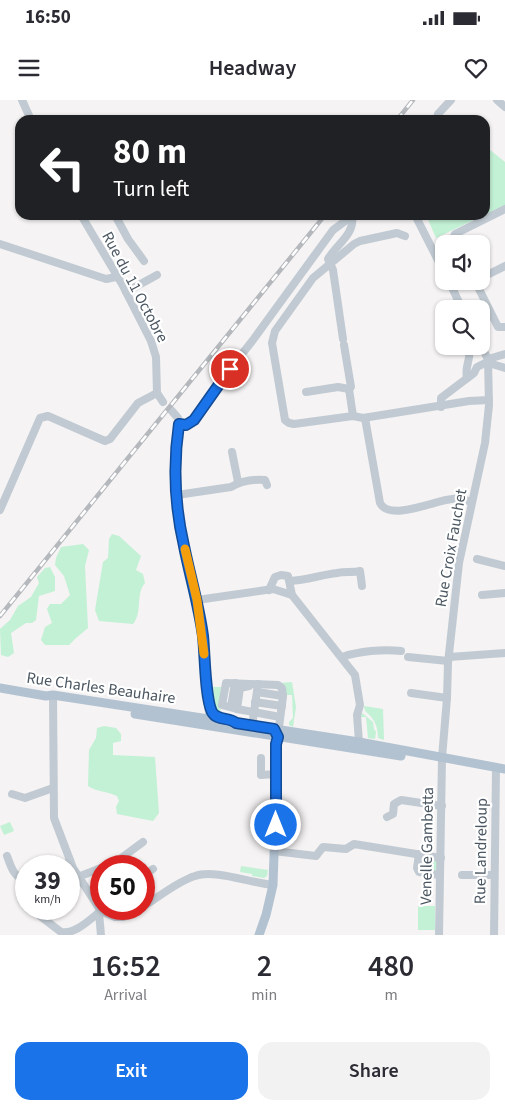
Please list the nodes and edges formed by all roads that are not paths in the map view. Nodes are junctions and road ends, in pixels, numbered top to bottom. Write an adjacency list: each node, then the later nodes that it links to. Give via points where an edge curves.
1 (22, 100): 5 (street)
2 (451, 100): 6 (street)
3 (497, 100): 4 (street)
4 (505, 107)
5 (29, 115)
6 (438, 115)
7 (505, 209): 8 (street)
8 (490, 216)
9 (84, 220): 24 (street, Rue du 11 Octobre)
10 (118, 220): 19 (street)
11 (350, 220): 43 (street, via 334,230 320,246 194,420 186,425)
12 (355, 220): 20 (street, via 328,257)
13 (418, 220): 18 (street)
14 (483, 220): 15 (street)
15 (454, 235)
16 (406, 236): 20 (street, via 397,233 360,241)
17 (0, 244): 24 (street, via 106,278)
18 (435, 254)
19 (144, 261)
20 (329, 264): 34 (street, via 333,270 351,387); 41 (street, via 313,278 276,331 272,343 283,416 294,424)
21 (505, 266): 22 (street)
22 (490, 274)
23 (157, 275): 26 (street)
24 (116, 277): 26 (street, Rue du 11 Octobre)
25 (480, 290): 27 (street, via 498,327)
26 (126, 292): 36 (street, Rue du 11 Octobre, via 154,350)
27 (505, 327)
28 (505, 354): 31 (street)
29 (470, 355): 33 (street, via 465,372)
30 (486, 355): 31 (street, Rue Croix Fauchet)
31 (488, 360): 32 (street); 33 (street); 37 (street, Rue Croix Fauchet)
32 (505, 368)
33 (467, 378): 39 (street, via 441,398)
34 (348, 389): 35 (street, via 338,387); 41 (street)
35 (306, 392)
36 (157, 393): 38 (street, Rue du 11 Octobre); 49 (street, via 138,403 105,441 48,416 40,418)
37 (489, 400): 39 (street); 48 (street, Rue Croix Fauchet, via 485,443)
38 (163, 402)
39 (441, 407): 42 (street)
40 (171, 410): 43 (street)
41 (353, 416): 42 (street)
42 (365, 418): 48 (street, via 383,507 391,511 452,499)
43 (179, 424): 47 (street, via 175,447)
44 (232, 452): 45 (street)
45 (238, 482): 46 (street, via 257,479 265,480); 47 (street)
46 (267, 485)
47 (177, 495): 58 (street)
48 (472, 502): 63 (street, Rue Croix Fauchet, via 459,563)
49 (0, 510)
50 (477, 559): 51 (street)
51 (505, 566)
52 (290, 581): 53 (street, via 360,571); 54 (street, via 288,576 281,575 275,578); 56 (street)
53 (362, 586)
54 (269, 590): 56 (street); 58 (street)
55 (505, 593): 57 (street)
56 (292, 595): 62 (street)
57 (482, 595)
58 (197, 600): 73 (street)
59 (401, 651): 62 (street)
60 (505, 653): 63 (street)
61 (408, 657): 63 (street)
62 (342, 658): 76 (street, via 355,674 360,705 357,714)
63 (448, 659): 68 (street, Rue Croix Fauchet)
64 (0, 688): 67 (main road, Rue Charles Beauhaire)
65 (258, 688): 69 (street); 70 (street, via 278,685 282,688); 71 (street, via 240,688); 71 (street, via 226,683 222,705)
66 (411, 693): 68 (street)
67 (51, 696): 73 (main road, Rue Charles Beauhaire); 73 (main road, via 170,720); 81 (street)
68 (447, 698): 77 (street, Rue Croix Fauchet)
69 (255, 702): 70 (street); 72 (street)
70 (282, 706): 75 (street)
71 (234, 708): 72 (street)
72 (254, 712): 74 (street); 75 (street)
73 (209, 719): 74 (main road, via 236,723); 74 (main road, Rue Charles Beauhaire, via 243,732)
74 (254, 730): 75 (main road)
75 (280, 732): 76 (main road); 76 (main road, via 346,743); 77 (main road); 80 (main road)
76 (358, 742): 77 (main road)
77 (440, 757): 79 (main road); 83 (street, Venelle Gambetta)
78 (260, 758): 80 (street, via 261,775)
79 (500, 768): 95 (street, Rue Landreloup)
80 (276, 774): 86 (main road)
81 (53, 788): 82 (street, via 25,798); 88 (street, via 54,818)
82 (12, 794)
83 (442, 806): 84 (street, via 398,801 394,804 393,814); 91 (street, Venelle Gambetta)
84 (387, 817)
85 (143, 842): 89 (street)
86 (274, 851): 87 (street, via 316,856 323,847 346,849 354,844); 97 (main road)
87 (419, 854): 91 (street); 94 (street, via 419,872)
88 (67, 855)
89 (125, 855)
90 (7, 856): 92 (street)
91 (440, 858): 94 (street, Venelle Gambetta)
92 (15, 874)
93 (462, 874): 95 (street)
94 (440, 875): 105 (street, Venelle Gambetta)
95 (494, 875): 106 (street, Rue Landreloup)
96 (80, 882): 98 (street)
97 (273, 885): 99 (street, via 200,874); 104 (main road)
98 (90, 896)
99 (155, 899)
100 (90, 918): 101 (street, via 66,934)
101 (45, 920)
102 (100, 920): 103 (street)
103 (101, 935)
104 (259, 935)
105 (439, 935)
106 (494, 935)

